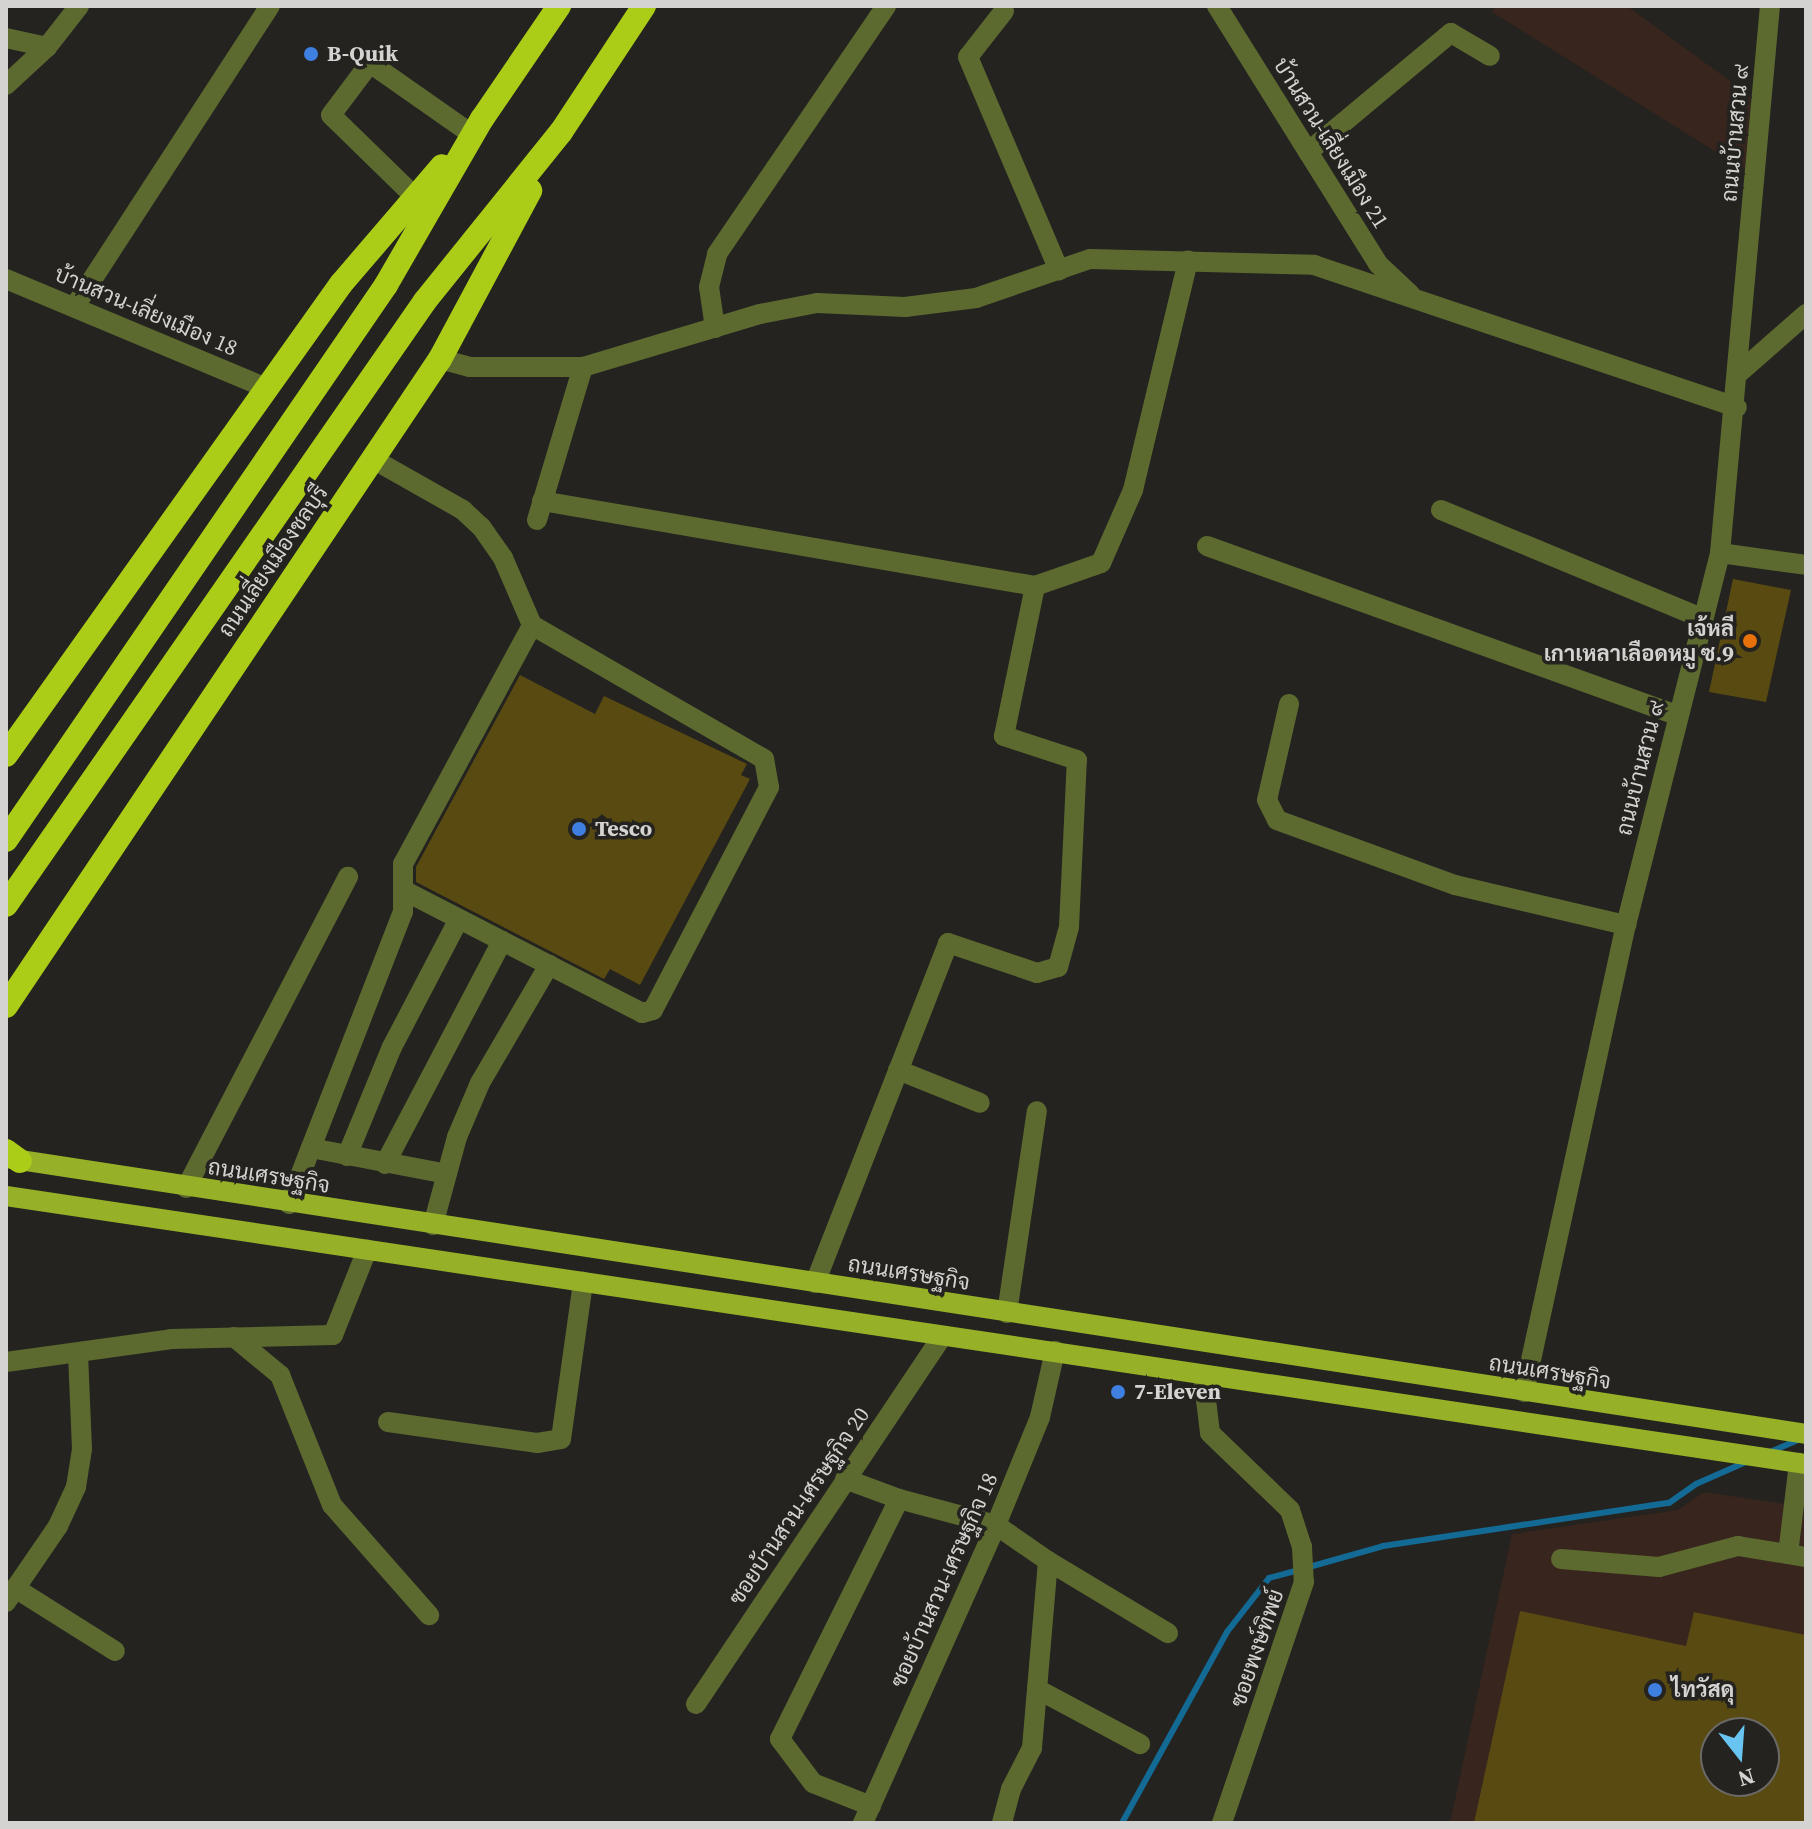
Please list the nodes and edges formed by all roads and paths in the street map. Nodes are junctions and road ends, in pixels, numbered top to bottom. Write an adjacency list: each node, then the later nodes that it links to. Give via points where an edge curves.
1 (79, 6): 10 (street)
2 (270, 6): 21 (street)
3 (559, 6): 13 (highway)
4 (644, 6): 14 (highway, ถนนเลี่ยงเมืองชลบุรี)
5 (886, 6): 23 (street, via 717,254 709,287)
6 (1770, 6): 26 (street, ถนนบ้านสวน ๙)
7 (1227, 10): 15 (street, บ้านสวน-เลี่ยงเมือง 21)
8 (1004, 11): 18 (street, via 968,57)
9 (6, 38): 10 (street)
10 (47, 47): 12 (street)
11 (1490, 56): 15 (street, via 1451,33)
12 (6, 85)
13 (476, 126): 16 (highway); 16 (street, via 370,63 331,115); 40 (highway, via 386,285)
14 (561, 132): 24 (highway, ถนนเลี่ยงเมืองชลบุรี); 43 (highway, ถนนเลี่ยงเมืองชลบุรี, via 425,301)
15 (1308, 152): 20 (street, บ้านสวน-เลี่ยงเมือง 21, via 1378,264)
16 (415, 197): 27 (highway, via 341,284)
17 (1188, 261): 18 (street, via 1090,259); 20 (street, via 1314,265); 34 (street, via 1133,490 1101,563)
18 (1059, 270): 23 (street, via 976,298 905,307 817,303)
19 (6, 279): 21 (street, บ้านสวน-เลี่ยงเมือง 18)
20 (1414, 297): 28 (street)
21 (75, 306): 27 (street, บ้านสวน-เลี่ยงเมือง 18)
22 (1806, 314): 26 (street)
23 (715, 328): 25 (street)
24 (440, 359): 25 (street, via 469,367); 29 (highway, ถนนเลี่ยงเมืองชลบุรี)
25 (583, 367): 34 (street, via 539,511)
26 (1740, 372): 28 (street, ถนนบ้านสวน ๙)
27 (267, 388): 39 (highway)
28 (1737, 407): 32 (street, ถนนบ้านสวน ๙)
29 (373, 459): 36 (street, via 463,510 481,527 503,558); 48 (highway, ถนนเลี่ยงเมืองชลบุรี)
30 (1441, 510): 35 (street)
31 (1207, 546): 38 (street)
32 (1720, 553): 33 (street); 35 (street, ถนนบ้านสวน ๙)
33 (1806, 565)
34 (1035, 586): 49 (street, via 1004,736 1077,760 1069,927 1058,967 1037,973 948,943)
35 (1702, 618): 38 (street, ถนนบ้านสวน ๙)
36 (532, 625): 42 (street, via 403,864); 47 (street, via 764,759 770,771 769,787 653,1010 642,1013)
37 (1289, 704): 45 (street, via 1267,800 1277,820 1455,885)
38 (1677, 715): 45 (street, ถนนบ้านสวน ๙)
39 (6, 755)
40 (6, 840)
41 (348, 877): 57 (street)
42 (403, 890): 44 (street); 52 (street, via 403,912)
43 (6, 905)
44 (459, 919): 46 (street); 54 (street, via 392,1047)
45 (1626, 925): 72 (street, ถนนบ้านสวน ๙)
46 (502, 941): 47 (street); 55 (street)
47 (549, 965): 56 (street, via 480,1083)
48 (6, 1006)
49 (898, 1070): 50 (street); 64 (street)
50 (980, 1103)
51 (1037, 1111): 65 (street)
52 (311, 1148): 54 (street); 59 (street)
53 (11, 1156): 57 (main road, ถนนเศรษฐกิจ)
54 (347, 1156): 55 (street)
55 (385, 1164): 56 (street)
56 (447, 1174): 60 (street)
57 (186, 1188): 59 (main road, ถนนเศรษฐกิจ)
58 (6, 1196): 62 (main road)
59 (289, 1204): 60 (main road, ถนนเศรษฐกิจ)
60 (433, 1225): 61 (main road, ถนนเศรษฐกิจ)
61 (588, 1249): 63 (main road); 64 (main road, ถนนเศรษฐกิจ)
62 (367, 1250): 63 (main road); 67 (street, via 333,1335)
63 (583, 1282): 66 (main road); 74 (street, via 561,1439 537,1443)
64 (815, 1283): 65 (main road, ถนนเศรษฐกิจ)
65 (1007, 1313): 72 (main road, ถนนเศรษฐกิจ)
66 (942, 1336): 68 (main road); 77 (street, ซอยบ้านสวน-เศรษฐกิจ 20)
67 (234, 1337): 69 (street, via 171,1339); 84 (street, via 280,1375 332,1505)
68 (1055, 1351): 71 (main road); 79 (street, ซอยบ้านสวน-เศรษฐกิจ 18, via 1040,1417)
69 (78, 1354): 70 (street); 83 (street, via 82,1449 76,1487 58,1526)
70 (6, 1362)
71 (1203, 1375): 73 (main road); 92 (street, ซอยพงษ์ทิพย์, via 1210,1433 1290,1510 1302,1547 1304,1582)
72 (1524, 1392): 73 (main road); 75 (main road, ถนนเศรษฐกิจ)
73 (1520, 1420): 76 (main road)
74 (388, 1422)
75 (1806, 1434)
76 (1803, 1464): 80 (street)
77 (845, 1479): 78 (street); 88 (street, ซอยบ้านสวน-เศรษฐกิจ 20)
78 (899, 1499): 79 (street); 90 (street, via 780,1739 813,1783)
79 (996, 1525): 82 (street); 90 (street, ซอยบ้านสวน-เศรษฐกิจ 18)
80 (1797, 1555): 81 (street, via 1738,1546 1659,1567)
81 (1561, 1559)
82 (1048, 1561): 85 (street); 87 (street)
83 (11, 1595): 86 (street)
84 (429, 1615)
85 (1168, 1633)
86 (115, 1651)
87 (1037, 1689): 89 (street); 91 (street, via 1032,1748 1011,1789)
88 (696, 1704)
89 (1140, 1744)
90 (867, 1814)
91 (1002, 1823)
92 (1222, 1823)

